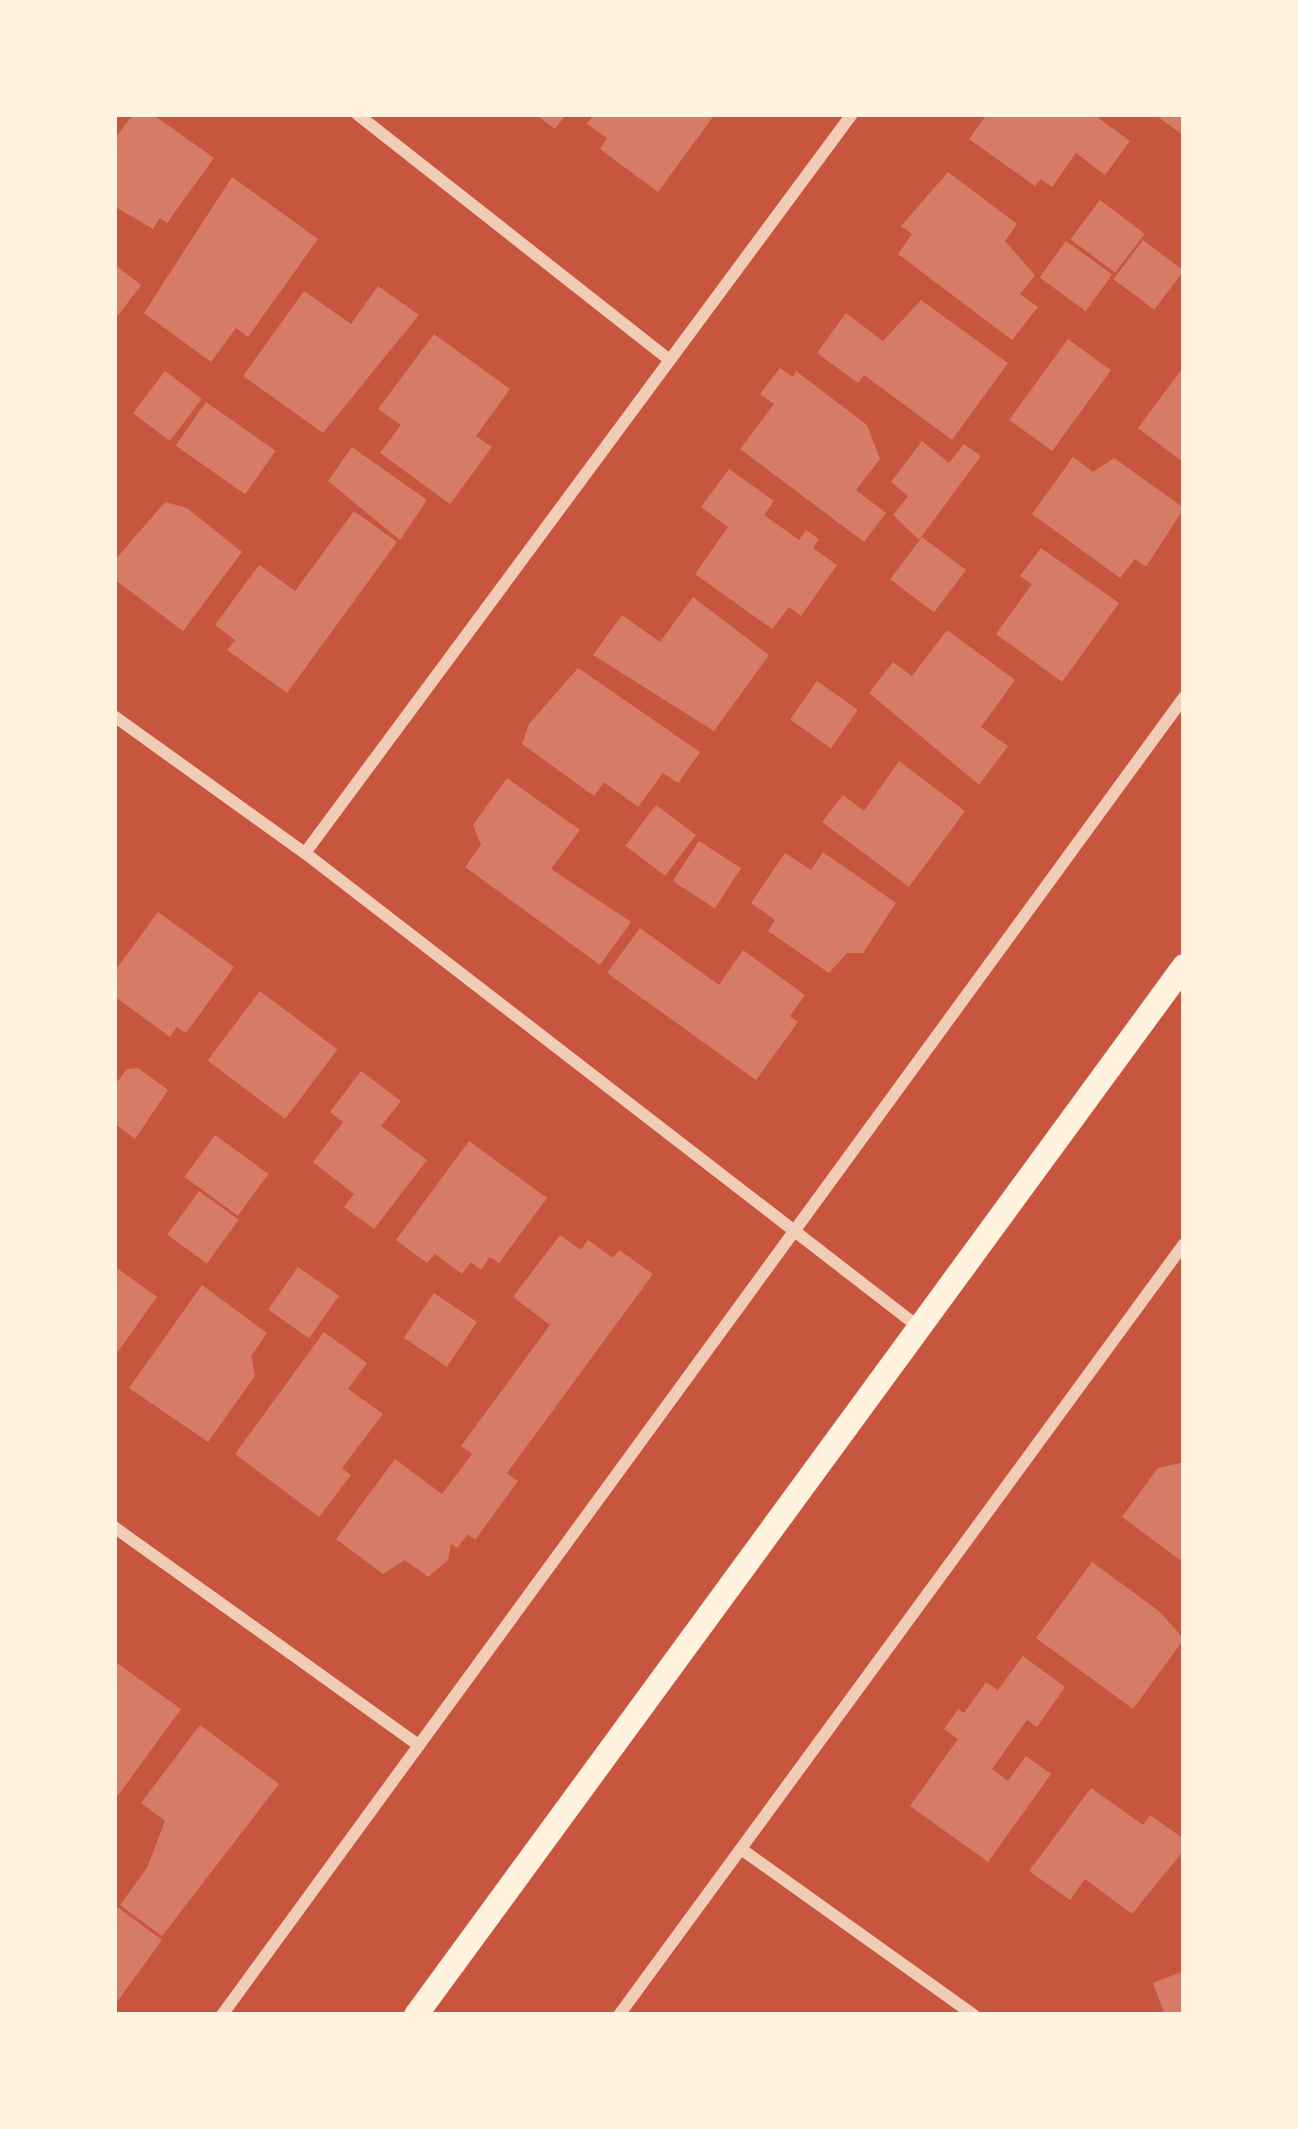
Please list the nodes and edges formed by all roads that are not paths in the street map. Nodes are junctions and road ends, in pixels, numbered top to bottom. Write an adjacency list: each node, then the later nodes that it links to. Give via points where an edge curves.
1 (357, 114): 3 (street)
2 (852, 114): 3 (street)
3 (670, 360): 6 (street)
4 (1184, 697): 8 (street)
5 (114, 716): 6 (street)
6 (305, 853): 8 (street)
7 (1184, 967): 10 (main road)
8 (790, 1231): 10 (street); 12 (street)
9 (1184, 1244): 13 (street)
10 (920, 1328): 15 (main road)
11 (114, 1527): 12 (street)
12 (418, 1745): 14 (street)
13 (741, 1850): 16 (street); 17 (street)
14 (222, 2015)
15 (416, 2015)
16 (619, 2015)
17 (974, 2015)

